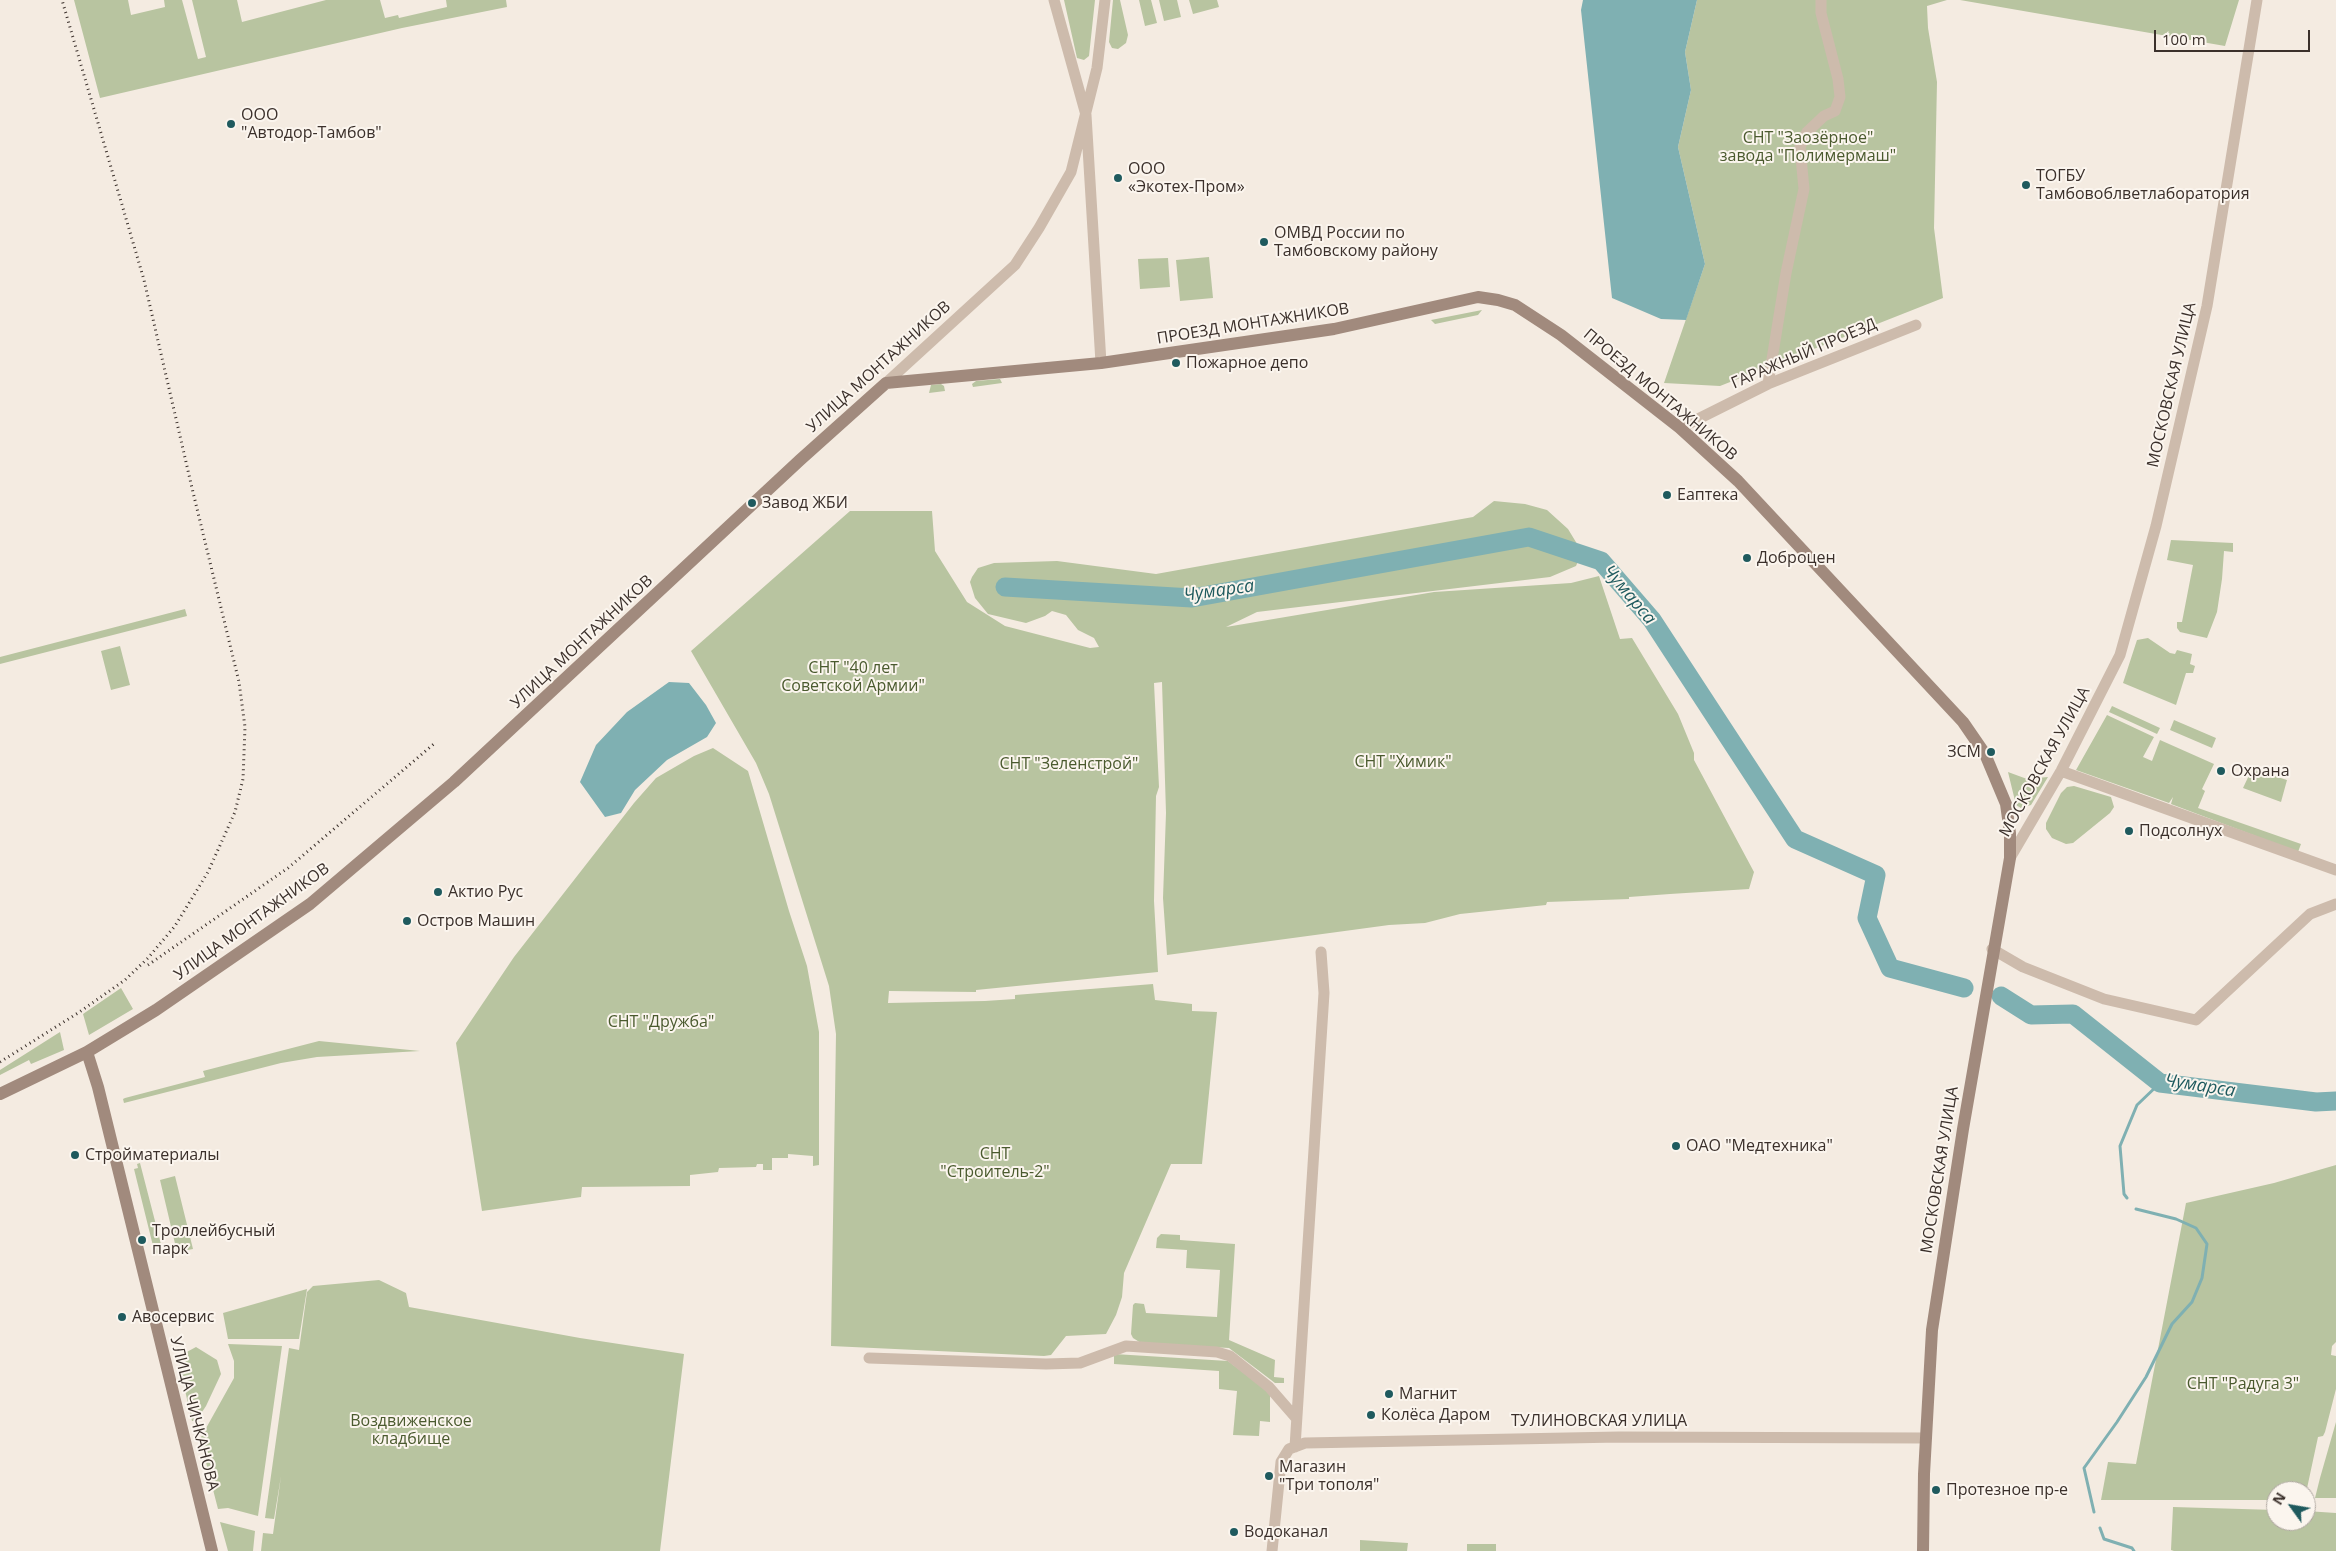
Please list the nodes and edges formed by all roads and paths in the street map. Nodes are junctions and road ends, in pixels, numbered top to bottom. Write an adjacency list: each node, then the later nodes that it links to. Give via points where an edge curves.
1 (1054, 0): 5 (street)
2 (1105, 0): 5 (street, УЛИЦА МОНТАЖНИКОВ, via 1097,68)
3 (1821, 0): 9 (street, via 1821,14 1840,97 1835,111 1824,116 1807,132 1800,147 1804,189 1786,272)
4 (2257, 0): 11 (street, МОСКОВСКАЯ УЛИЦА, via 2207,306 2156,526 2120,655)
5 (1086, 115): 7 (street); 8 (street, УЛИЦА МОНТАЖНИКОВ, via 1071,172 1023,256)
6 (1916, 325): 9 (street, ГАРАЖНЫЙ ПРОЕЗД)
7 (1101, 362): 8 (main road, ПРОЕЗД МОНТАЖНИКОВ); 10 (main road, ПРОЕЗД МОНТАЖНИКОВ, via 1334,329 1478,297 1516,304)
8 (886, 383): 17 (main road, УЛИЦА МОНТАЖНИКОВ, via 454,782 310,904 156,1010)
9 (1768, 384): 10 (street, ГАРАЖНЫЙ ПРОЕЗД)
10 (1680, 428): 12 (main road, ПРОЕЗД МОНТАЖНИКОВ, via 1738,481 1963,722 1985,754 2006,804)
11 (2061, 771): 12 (street, МОСКОВСКАЯ УЛИЦА); 13 (street)
12 (2010, 858): 15 (main road, МОСКОВСКАЯ УЛИЦА)
13 (2336, 870)
14 (2336, 904): 15 (street, via 2310,914 2196,1020 2104,999 2023,967)
15 (1992, 949): 21 (main road, МОСКОВСКАЯ УЛИЦА, via 1932,1330)
16 (1321, 952): 20 (street, via 1324,993)
17 (87, 1052): 18 (main road, УЛИЦА МОНТАЖНИКОВ); 23 (main road, УЛИЦА ЧИЧКАНОВА)
18 (0, 1094)
19 (869, 1358): 20 (street, via 1046,1364 1080,1363 1126,1346 1217,1352 1230,1356 1269,1386)
20 (1296, 1418): 22 (street)
21 (1925, 1438): 22 (street, ТУЛИНОВСКАЯ УЛИЦА, via 1459,1438 1313,1442); 25 (main road, МОСКОВСКАЯ УЛИЦА)
22 (1295, 1447): 24 (street, via 1288,1450 1281,1462)
23 (212, 1551)
24 (1272, 1551)
25 (1922, 1551)

